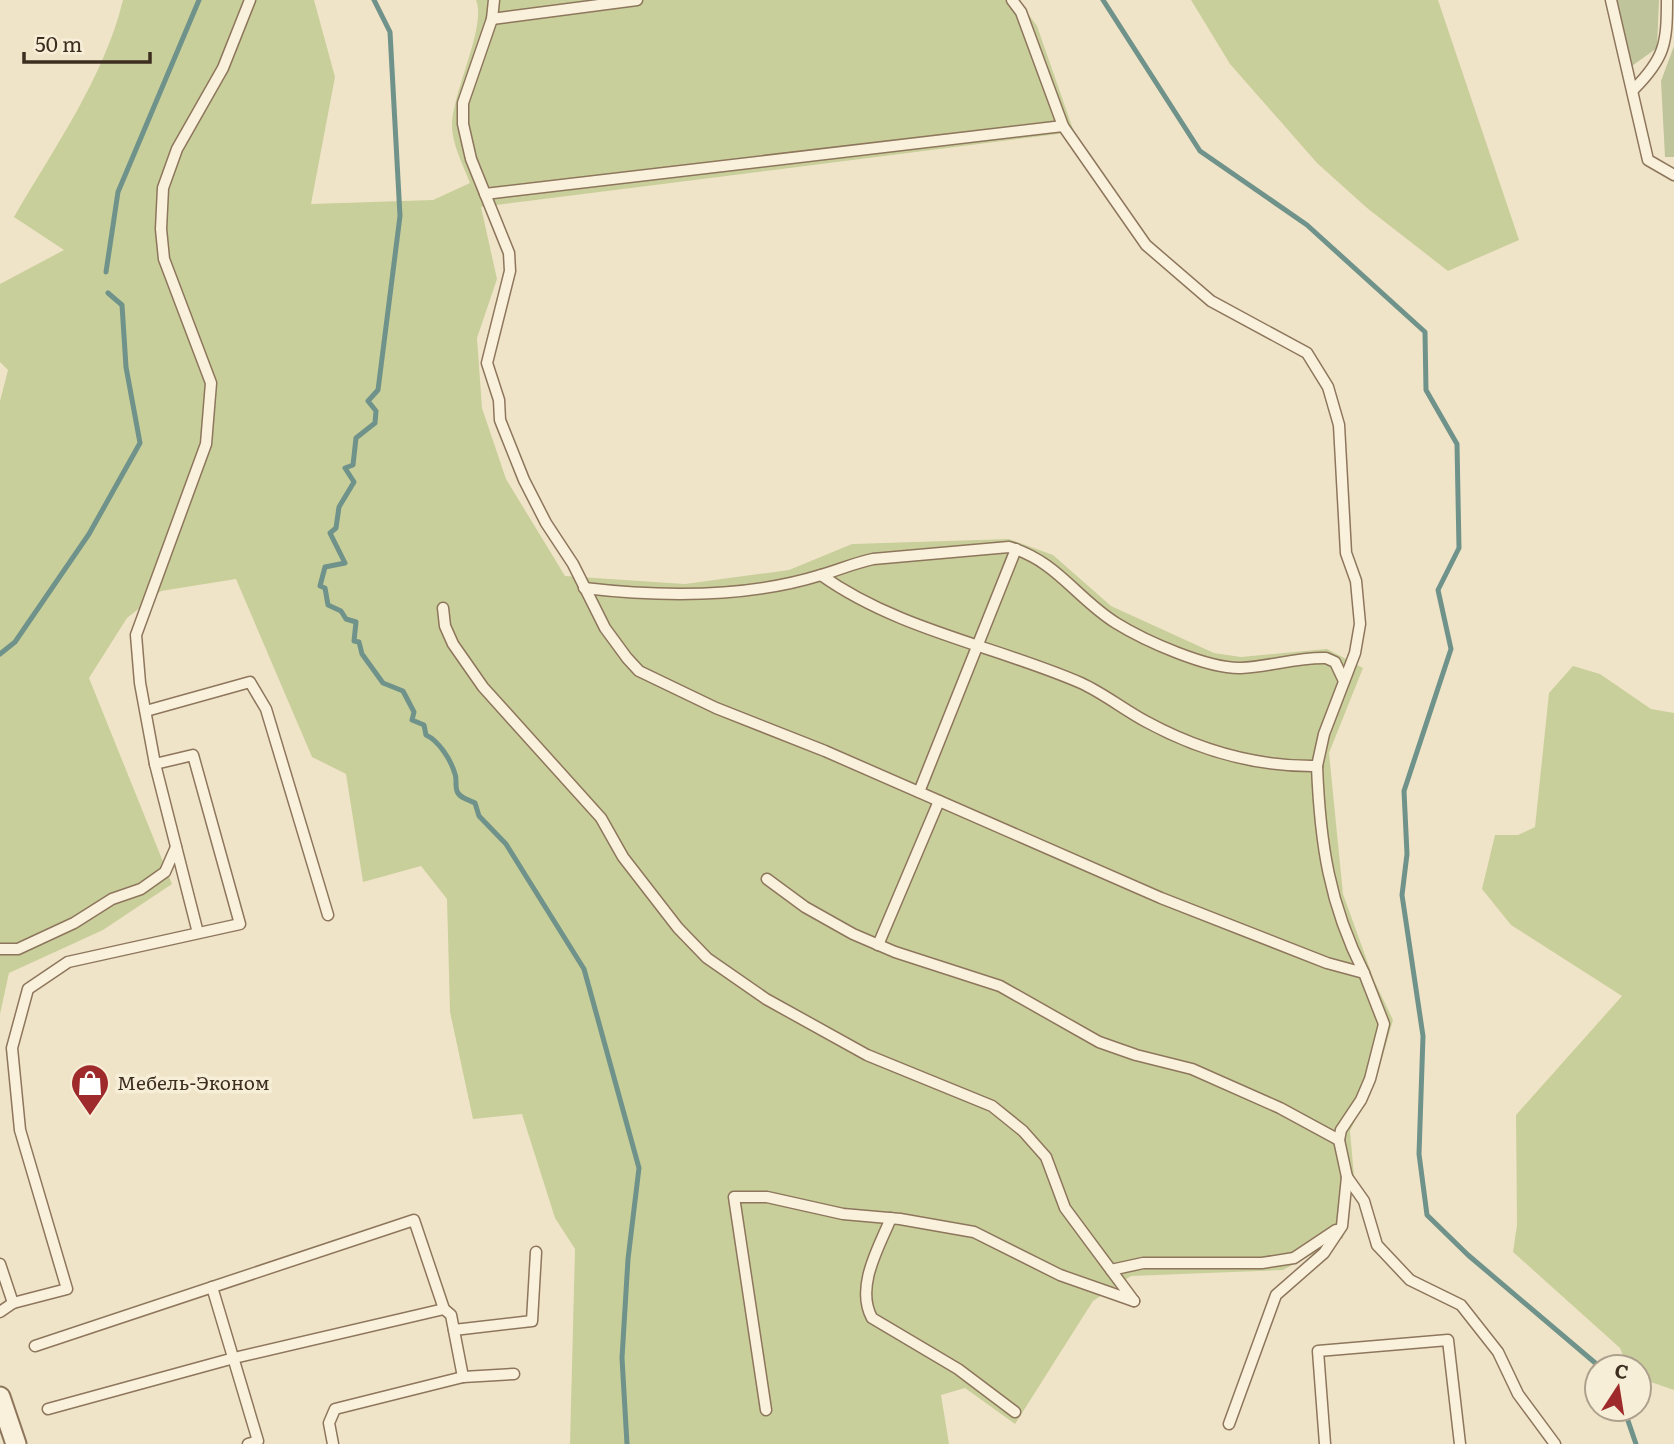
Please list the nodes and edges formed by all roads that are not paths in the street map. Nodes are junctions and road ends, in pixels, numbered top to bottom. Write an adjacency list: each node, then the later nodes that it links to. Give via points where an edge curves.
1 (250, 0): 18 (lane, via 223,68 177,149 163,188 164,259 211,383 209,426 135,635)
2 (494, 0): 7 (lane)
3 (637, 0): 7 (lane)
4 (1012, 0): 9 (lane, via 1021,12)
5 (1611, 0): 8 (lane)
6 (1667, 0): 8 (lane, via 1667,40 1656,66)
7 (492, 19): 11 (lane, via 463,103 471,159)
8 (1634, 89): 10 (lane, via 1648,160)
9 (1063, 126): 11 (lane); 17 (lane, via 1146,245 1211,301 1307,354 1328,387 1339,425 1346,553 1356,581 1360,624)
10 (1674, 175)
11 (485, 194): 14 (lane, via 505,240 509,262 487,363 499,400 500,421 524,480)
12 (1016, 549): 13 (lane, via 993,547 873,559); 16 (lane); 17 (lane, via 1049,564 1117,624 1158,643 1217,665 1240,668 1326,658 1335,662)
13 (821, 575): 14 (lane, via 738,590 685,593); 16 (lane, via 845,592)
14 (584, 588): 21 (lane, via 605,628 639,671)
15 (443, 608): 36 (lane, via 453,644 483,687 601,818 623,858 707,958 766,999 867,1055 992,1107 1046,1157 1065,1208)
16 (978, 646): 20 (lane, via 1081,684 1200,747 1252,763); 21 (lane)
17 (1345, 681): 20 (lane)
18 (146, 710): 19 (lane); 25 (lane, via 250,682 266,709)
19 (155, 764): 23 (lane); 26 (lane, via 193,755 240,924)
20 (1317, 766): 29 (lane, via 1323,855 1343,931)
21 (919, 792): 22 (lane)
22 (939, 801): 27 (lane); 29 (lane, via 1161,898)
23 (176, 846): 26 (lane); 28 (lane, via 165,872 141,889 112,899 18,949)
24 (767, 879): 27 (lane, via 805,907)
25 (328, 915)
26 (198, 933): 38 (lane, via 68,962 28,989 12,1048 20,1130 67,1289)
27 (878, 945): 30 (lane, via 1000,986 1098,1041 1192,1069)
28 (0, 949)
29 (1364, 973): 30 (lane, via 1384,1024 1370,1079 1340,1130)
30 (1339, 1140): 31 (lane)
31 (1347, 1177): 33 (lane); 56 (lane, via 1364,1201 1377,1245 1410,1280 1461,1305 1498,1352 1518,1394)
32 (891, 1218): 36 (lane, via 974,1232 1060,1275 1134,1301); 48 (lane, via 843,1214 768,1198 734,1198); 49 (lane, via 866,1281 872,1318 958,1369)
33 (1342, 1226): 36 (lane, via 1294,1258 1143,1263); 50 (lane, via 1324,1252 1276,1296)
34 (536, 1252): 41 (lane, via 532,1321)
35 (0, 1264): 38 (lane)
36 (1111, 1270)
37 (212, 1287): 39 (lane, via 414,1220); 42 (lane); 43 (lane)
38 (13, 1303): 40 (lane)
39 (444, 1309): 41 (lane, via 451,1314); 43 (lane)
40 (0, 1312)
41 (454, 1330): 45 (lane)
42 (35, 1346)
43 (234, 1358): 47 (lane); 51 (lane)
44 (514, 1374): 45 (lane)
45 (463, 1377): 53 (lane, via 335,1409 329,1423)
46 (0, 1397): 52 (street)
47 (48, 1409)
48 (766, 1410)
49 (1015, 1412)
50 (1229, 1424)
51 (255, 1443)
52 (16, 1444)
53 (333, 1444)
54 (1325, 1444): 55 (lane, via 1318,1351 1448,1340)
55 (1460, 1444)
56 (1555, 1444)

